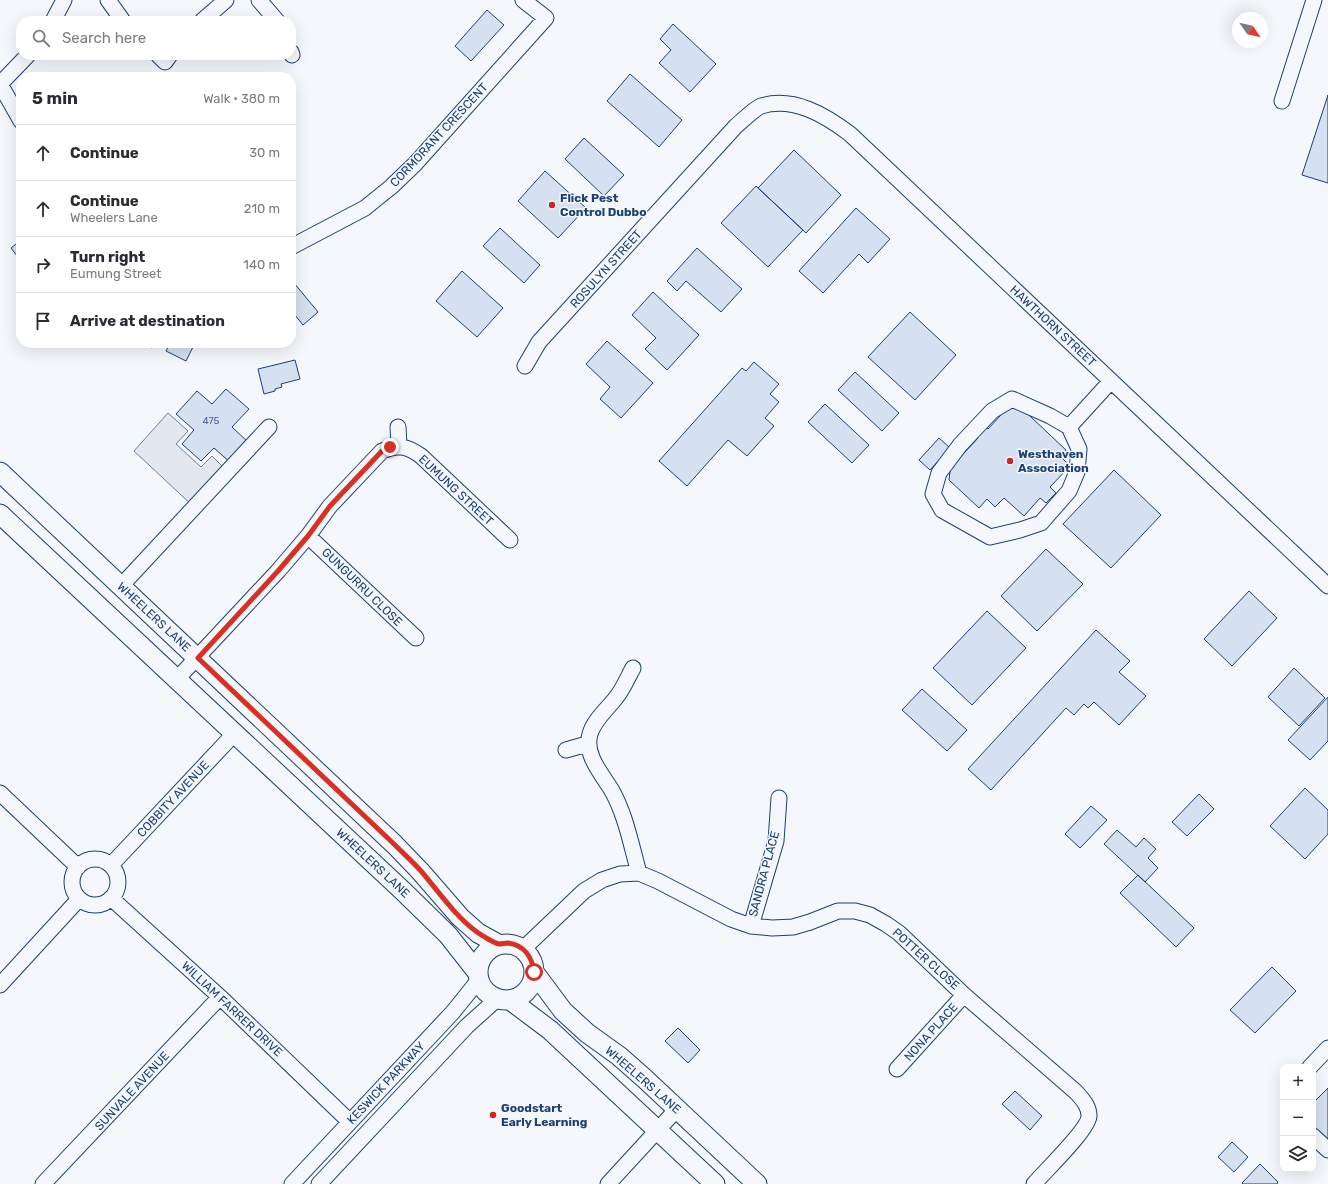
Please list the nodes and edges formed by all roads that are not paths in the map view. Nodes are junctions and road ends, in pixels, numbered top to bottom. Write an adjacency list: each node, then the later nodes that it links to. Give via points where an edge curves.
1 (64, 0): 7 (street)
2 (108, 0): 8 (street)
3 (226, 0): 9 (street)
4 (259, 0): 10 (street)
5 (523, 0): 16 (street, CORMORANT CRESCENT, via 546,18 415,164 391,188 365,208)
6 (1314, 0): 13 (street)
7 (56, 16)
8 (119, 16)
9 (208, 16)
10 (273, 16)
11 (23, 60): 12 (street)
12 (0, 84): 15 (street)
13 (1282, 101)
14 (759, 107): 17 (street, ROSULYN STREET, via 736,126 544,336); 18 (street, HAWTHORN STREET, via 794,104 834,122 850,134)
15 (16, 112)
16 (296, 244)
17 (525, 366)
18 (1110, 381): 21 (street); 28 (street, HAWTHORN STREET)
19 (269, 427): 27 (street)
20 (398, 427): 22 (street)
21 (1069, 427): 21 (street, via 1012,399 992,412 960,445 939,473 933,494 942,510 990,536 1041,523 1069,491 1077,472 1079,449)
22 (399, 446): 25 (street, via 382,451 330,506); 26 (street, EUMUNG STREET, via 411,449 421,456)
23 (0, 472): 27 (main road, WHEELERS LANE)
24 (0, 514): 32 (main road, WHEELERS LANE)
25 (308, 536): 29 (street, GUNGURRU CLOSE); 30 (street)
26 (510, 540)
27 (121, 586): 30 (main road, WHEELERS LANE)
28 (1328, 586)
29 (416, 638)
30 (198, 658): 32 (street); 44 (main road, WHEELERS LANE, via 395,845 460,917 478,933)
31 (633, 668): 34 (street, via 618,695 597,720)
32 (177, 679): 33 (main road, WHEELERS LANE)
33 (235, 733): 38 (street, COBBITY AVENUE); 47 (main road, WHEELERS LANE, via 448,935)
34 (587, 744): 35 (street); 40 (street, via 592,758 620,806)
35 (566, 750)
36 (0, 793): 39 (street)
37 (779, 798): 43 (street, SANDRA PLACE, via 776,841)
38 (111, 866): 39 (street, via 98,859 84,862); 42 (street, via 115,871 118,885)
39 (78, 867): 41 (street, via 72,879 75,893)
40 (639, 873): 43 (street, POTTER CLOSE); 45 (street, POTTER CLOSE, via 620,874 602,880 584,891)
41 (79, 898): 42 (street, via 85,902 99,904); 48 (street)
42 (111, 898): 50 (street, WILLIAM FARRER DRIVE)
43 (751, 926): 49 (street, POTTER CLOSE, via 793,927 838,912 855,911 870,915 899,933)
44 (498, 944): 45 (main road, via 511,944); 47 (main road, via 483,954 478,962)
45 (523, 949): 46 (main road, via 529,955)
46 (534, 972): 51 (main road, via 530,987 524,993 518,998); 55 (main road, WHEELERS LANE, via 563,1012 586,1033 619,1056)
47 (478, 976): 51 (main road, via 483,989 489,995); 56 (street, KESWICK PARKWAY, via 453,1012)
48 (0, 985)
49 (964, 995): 54 (street, NONA PLACE); 66 (street, POTTER CLOSE, via 1088,1105 1089,1118 1083,1130)
50 (220, 997): 56 (street, WILLIAM FARRER DRIVE); 60 (street, SUNVALE AVENUE)
51 (503, 1000): 57 (main road, WHEELERS LANE, via 550,1030); 62 (street, KESWICK PARKWAY, via 467,1026)
52 (1328, 1048): 53 (street)
53 (1313, 1064)
54 (898, 1070)
55 (677, 1109): 57 (street); 65 (main road, WHEELERS LANE)
56 (350, 1122): 61 (street, KESWICK PARKWAY)
57 (658, 1131): 63 (street); 64 (main road, WHEELERS LANE)
58 (1316, 1139): 59 (street)
59 (1328, 1150)
60 (44, 1184)
61 (292, 1184)
62 (319, 1184)
63 (608, 1184)
64 (715, 1184)
65 (757, 1184)
66 (1034, 1184)

